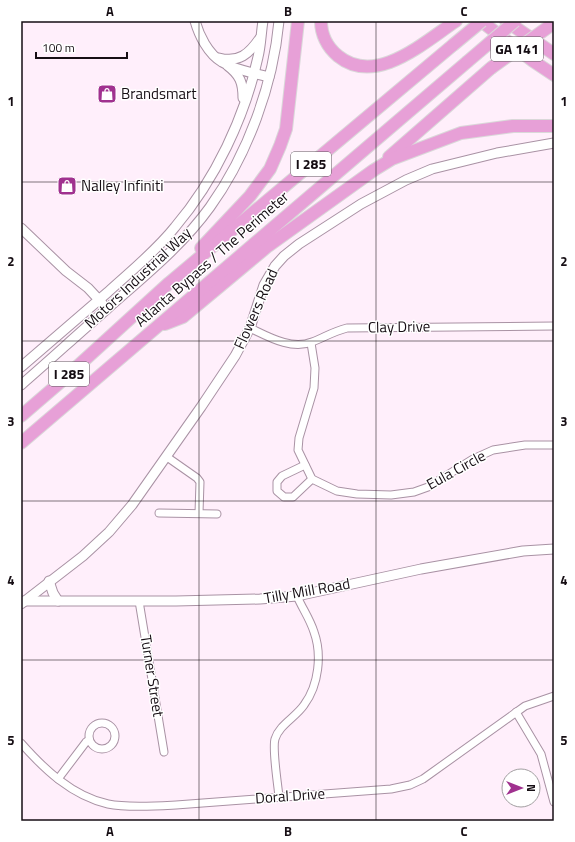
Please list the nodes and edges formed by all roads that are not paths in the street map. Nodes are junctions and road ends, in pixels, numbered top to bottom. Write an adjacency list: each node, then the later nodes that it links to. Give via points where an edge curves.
1 (195, 21): 13 (street, via 205,43)
2 (263, 21): 11 (street, Motors Industrial Way)
3 (279, 21): 16 (street, Motors Industrial Way)
4 (321, 21): 5 (highway, via 324,38 337,55 354,65 368,67 380,66 397,59)
5 (456, 21)
6 (481, 21): 15 (highway, GA 141); 22 (highway, Atlanta Bypass / The Perimeter / I 285, bridge)
7 (506, 21): 12 (highway, GA 141)
8 (515, 21): 26 (highway, Atlanta Bypass / The Perimeter / I 285, bridge)
9 (298, 23): 22 (highway, via 286,129 270,169 250,196)
10 (554, 23): 20 (highway, bridge, via 491,68)
11 (261, 36): 13 (street, via 244,56); 14 (street, Motors Industrial Way)
12 (554, 54)
13 (219, 60): 14 (street); 17 (street, via 239,77 243,86)
14 (254, 73): 16 (street); 17 (street, Motors Industrial Way)
15 (554, 75)
16 (269, 77): 24 (street, Motors Industrial Way, via 250,133 228,178 210,207 178,244)
17 (242, 108): 23 (street, Motors Industrial Way, via 233,134 215,168 186,213 137,266)
18 (554, 126): 20 (highway, via 513,126 461,132 392,159)
19 (550, 143): 27 (street, Flowers Road, via 459,161 432,169 361,204 299,244 280,260 264,285)
20 (374, 170): 26 (highway, via 268,246 183,318)
21 (21, 228): 23 (street)
22 (169, 283): 31 (highway, Atlanta Bypass / The Perimeter / I 285)
23 (99, 300): 24 (street); 29 (street, Motors Industrial Way)
24 (107, 309): 30 (street, Motors Industrial Way)
25 (554, 326): 28 (street, Clay Drive, via 347,328 334,331)
26 (157, 328): 32 (highway, Atlanta Bypass / The Perimeter / I 285)
27 (250, 328): 28 (street, Clay Drive, via 293,345); 34 (street, Flowers Road, via 235,356)
28 (311, 343): 35 (street, via 315,368 314,388 299,438 298,450)
29 (21, 367)
30 (21, 385)
31 (21, 416)
32 (21, 443)
33 (554, 446): 36 (street, Eula Circle, via 525,445 493,450 473,459 428,487 414,492 391,495 357,494 337,491)
34 (167, 457): 38 (street, via 200,482); 41 (street, Flowers Road, via 114,526 83,556)
35 (305, 466): 36 (street); 36 (street, via 282,476 277,482 277,491 284,497 293,497)
36 (312, 479)
37 (159, 513): 38 (street)
38 (199, 513): 39 (street)
39 (217, 514)
40 (554, 549): 42 (street, Tilly Mill Road, via 524,551 421,569)
41 (49, 581): 43 (street); 45 (street, Flowers Road)
42 (297, 596): 44 (street, Tilly Mill Road); 52 (street, via 314,630 318,648 318,669 305,705 278,731 274,741)
43 (58, 601): 44 (street, Tilly Mill Road); 45 (street, Tilly Mill Road)
44 (139, 601): 50 (street, Turner Street)
45 (22, 602)
46 (554, 696): 47 (street, Doral Drive, via 525,706)
47 (516, 712): 52 (street, Doral Drive, via 432,773 410,785 391,789); 53 (street, via 541,754)
48 (89, 740): 51 (street)
49 (21, 743): 51 (street, Doral Drive)
50 (164, 752)
51 (58, 779): 52 (street, Doral Drive, via 95,800 110,804 176,805)
52 (279, 797)
53 (554, 802)

